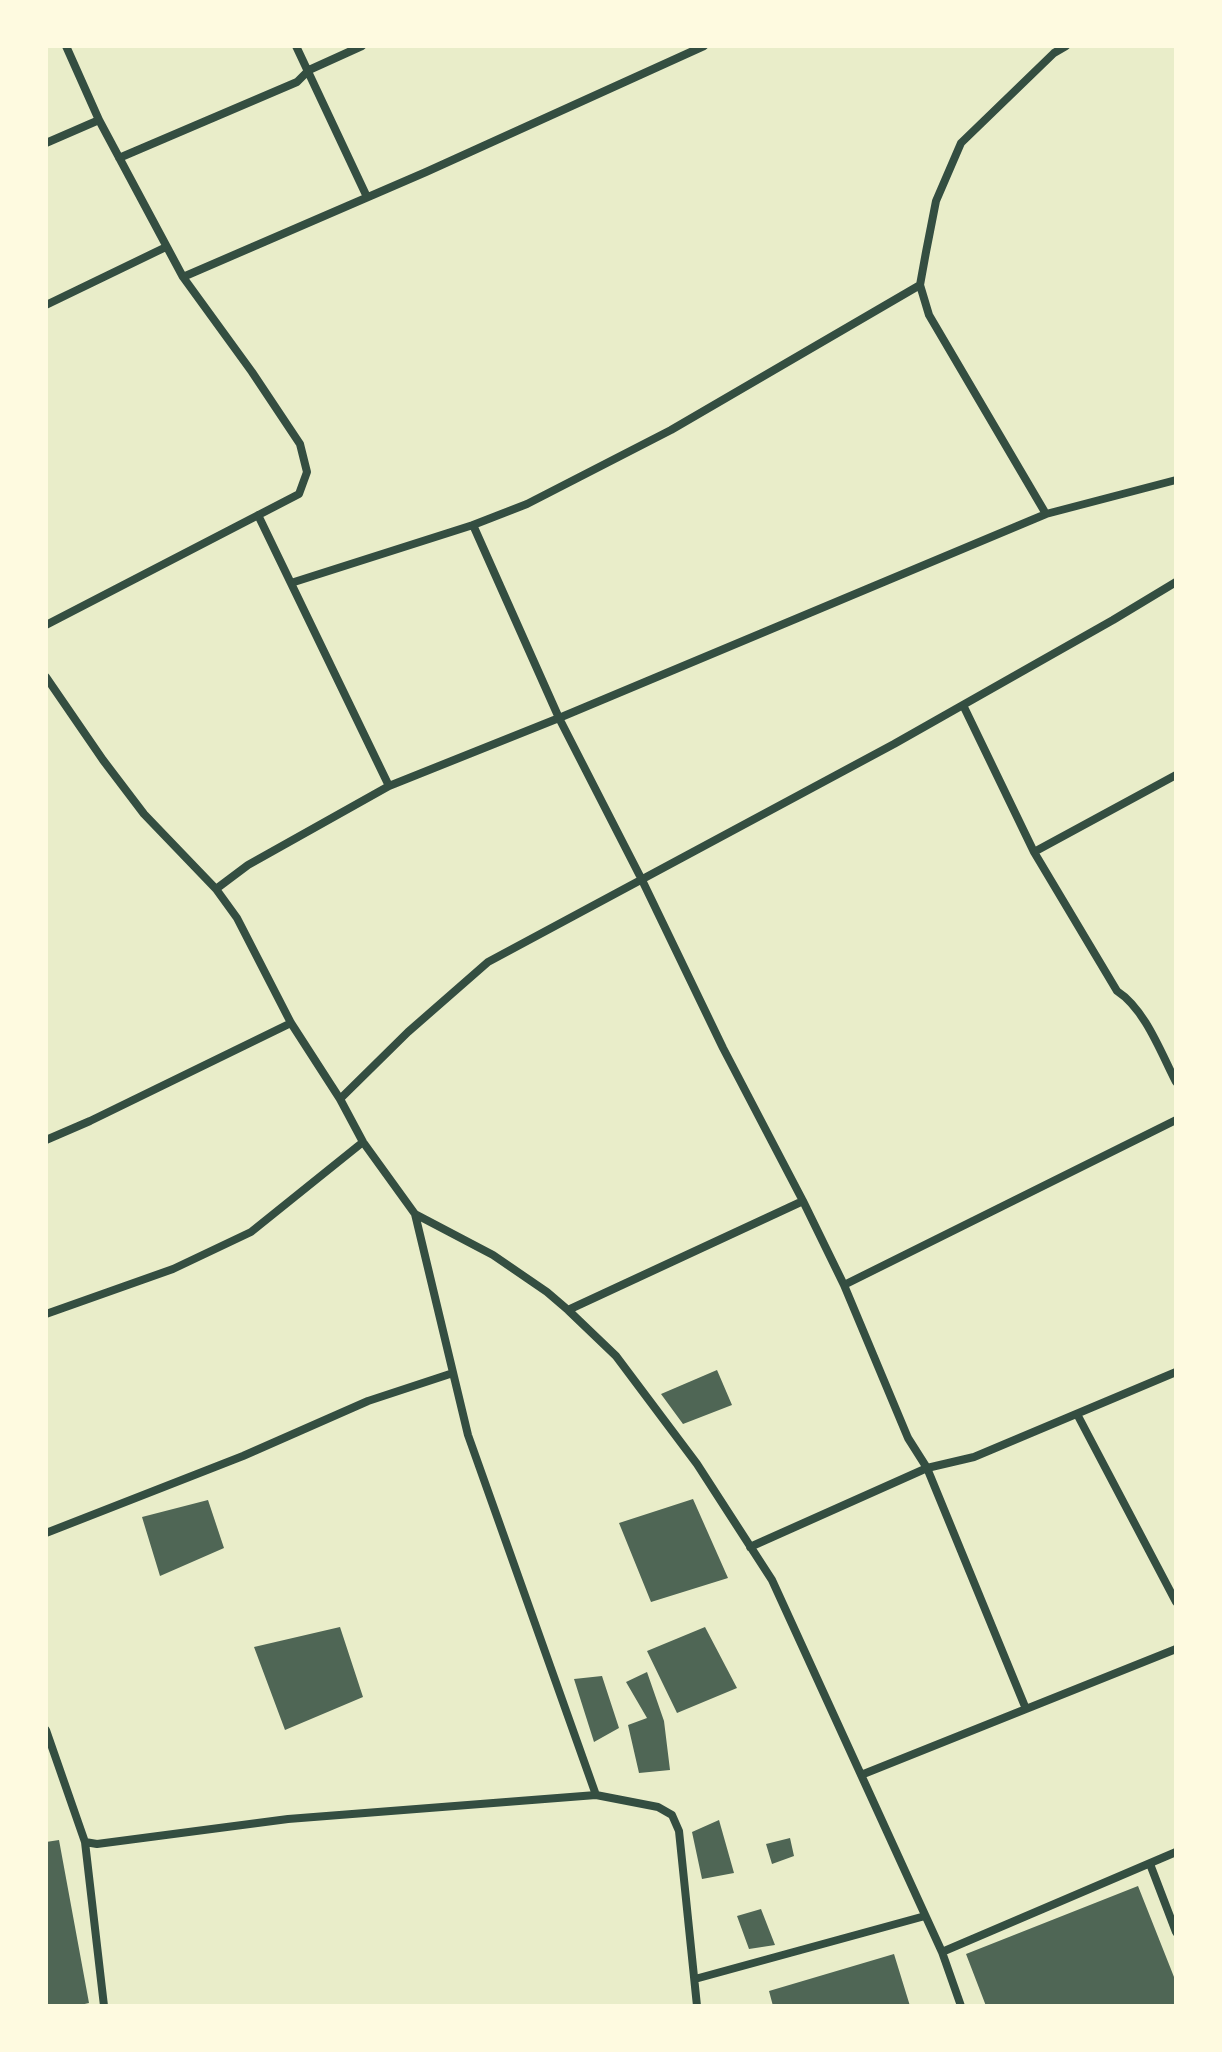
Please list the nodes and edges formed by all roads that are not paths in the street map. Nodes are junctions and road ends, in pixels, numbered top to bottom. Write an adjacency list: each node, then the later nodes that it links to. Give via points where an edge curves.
1 (66, 46): 7 (street)
2 (296, 46): 6 (street)
3 (362, 46): 6 (street)
4 (704, 46): 10 (street)
5 (1066, 46): 13 (street, via 961,143 936,201)
6 (309, 70): 9 (street, via 297,82); 10 (street)
7 (99, 120): 8 (street); 9 (street)
8 (46, 143)
9 (119, 158): 11 (street)
10 (367, 197): 12 (street)
11 (166, 247): 12 (street); 14 (street)
12 (183, 277): 17 (street, via 300,444 307,472 299,494)
13 (920, 285): 16 (street, via 929,315); 18 (street, via 671,430 527,504)
14 (46, 305)
15 (1176, 480): 16 (street)
16 (1046, 514): 24 (street)
17 (258, 515): 20 (street); 21 (street)
18 (473, 525): 20 (street); 24 (street)
19 (1176, 582): 23 (street)
20 (291, 583): 26 (street)
21 (46, 625)
22 (46, 677): 29 (street, via 144,814)
23 (963, 705): 27 (street); 28 (street)
24 (559, 718): 26 (street); 28 (street)
25 (1176, 775): 27 (street)
26 (389, 786): 29 (street, via 248,865)
27 (1034, 852): 31 (street, via 1117,991 1138,1011)
28 (642, 880): 32 (street, via 488,962); 36 (street)
29 (216, 889): 30 (street, via 237,918)
30 (291, 1023): 32 (street); 34 (street)
31 (1176, 1082)
32 (340, 1099): 35 (street)
33 (1176, 1120): 38 (street)
34 (46, 1140)
35 (363, 1142): 37 (street); 40 (street, via 251,1232 173,1269)
36 (803, 1201): 38 (street); 39 (street)
37 (415, 1214): 39 (street, via 493,1255); 42 (street)
38 (844, 1285): 44 (street, via 908,1438)
39 (568, 1310): 46 (street, via 616,1356 697,1464)
40 (46, 1314)
41 (1176, 1372): 43 (street)
42 (453, 1373): 45 (street, via 368,1401); 52 (street, via 468,1435)
43 (1077, 1414): 44 (street, via 974,1457); 47 (street)
44 (927, 1468): 46 (street); 49 (street)
45 (46, 1533)
46 (750, 1547): 51 (street, via 772,1580)
47 (1176, 1602)
48 (1176, 1649): 49 (street)
49 (1026, 1709): 51 (street)
50 (46, 1730): 53 (street)
51 (861, 1775): 56 (street)
52 (596, 1795): 53 (street, via 288,1819); 59 (street, via 658,1807 672,1815 679,1831)
53 (85, 1842): 60 (street)
54 (1176, 1852): 55 (street)
55 (1150, 1864): 57 (street); 58 (street)
56 (925, 1916): 58 (street); 59 (street)
57 (1176, 1932)
58 (942, 1952): 62 (street)
59 (695, 1979): 61 (street)
60 (104, 2006)
61 (697, 2006)
62 (961, 2006)

